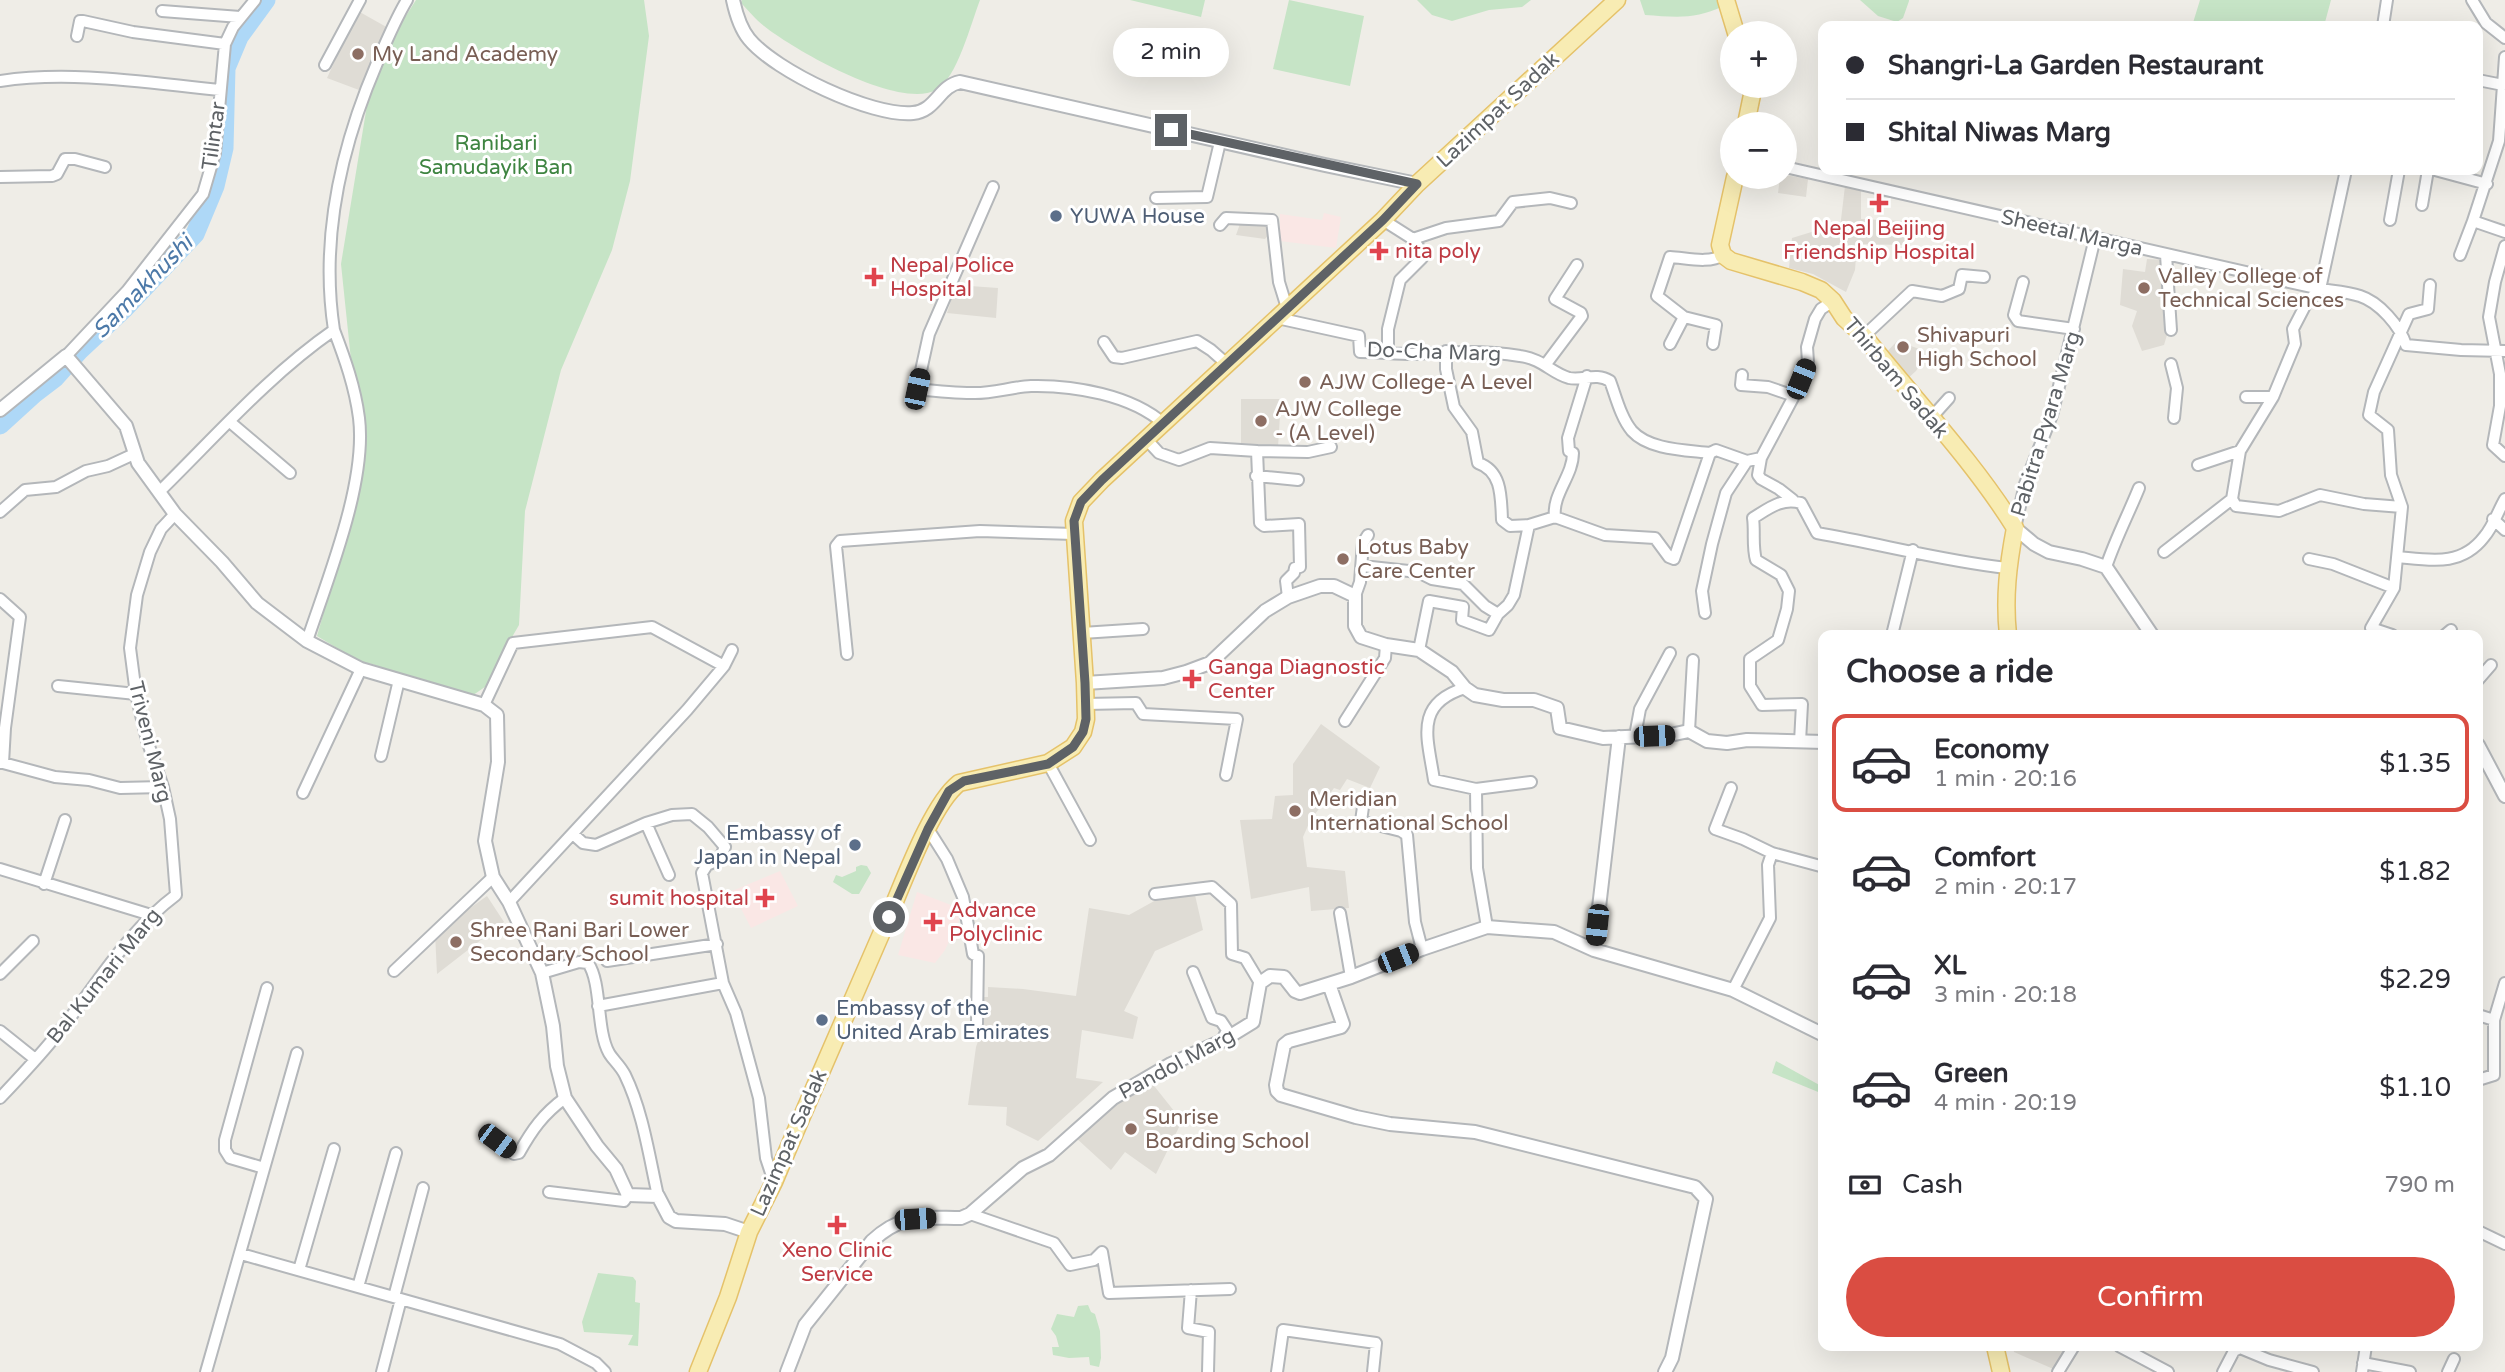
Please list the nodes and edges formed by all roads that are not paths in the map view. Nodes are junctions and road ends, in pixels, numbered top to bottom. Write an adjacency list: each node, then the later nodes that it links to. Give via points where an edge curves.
1 (255, 0): 10 (street, Tilintar)
2 (360, 0): 17 (street)
3 (407, 0): 60 (street, via 359,105 341,170 329,261)
4 (733, 0): 23 (street, via 747,38 767,57 839,95 892,113 924,111 945,89 960,82)
5 (1617, 0): 33 (main road, Lazimpat Sadak)
6 (1726, 0): 11 (main road)
7 (2387, 0): 12 (street)
8 (2472, 0): 14 (street, via 2486,23)
9 (162, 11): 10 (street)
10 (240, 17): 15 (street, Tilintar)
11 (1732, 21)
12 (2383, 21)
13 (77, 36): 15 (street, via 83,21)
14 (2505, 38)
15 (225, 44): 21 (street, Tilintar)
16 (2505, 57): 20 (street)
17 (325, 65)
18 (0, 81): 21 (street, via 74,78)
19 (2483, 81): 20 (street)
20 (2503, 85): 22 (street)
21 (220, 90): 70 (street, Tilintar, via 215,153 203,194 127,291)
22 (2502, 141): 34 (street)
23 (1220, 142): 33 (street); 37 (street, via 1206,197)
24 (105, 167): 32 (street, via 65,159 52,176)
25 (1797, 170): 26 (street, Sheetal Marga)
26 (1818, 175)
27 (1820, 175): 45 (street, Sheetal Marga)
28 (2345, 175): 55 (street)
29 (2398, 175): 41 (street)
30 (2427, 175): 39 (street)
31 (2454, 175): 34 (street)
32 (0, 177)
33 (1417, 184): 40 (main road, Lazimpat Sadak)
34 (2487, 184): 42 (street)
35 (993, 187): 84 (street, via 929,334 917,389 973,394 1030,386 1105,394 1150,411)
36 (1732, 189): 48 (main road, via 1720,245)
37 (1156, 198)
38 (1571, 203): 46 (street, via 1550,198 1513,202 1499,221 1446,228)
39 (2423, 205)
40 (1383, 220): 46 (street); 57 (main road, Lazimpat Sadak)
41 (2390, 220)
42 (2473, 221): 44 (street); 50 (street)
43 (1220, 225): 57 (street, via 1226,218 1272,220)
44 (2505, 232)
45 (2095, 238): 49 (street, Sheetal Marga); 59 (street, Pabitra Pyara Marg)
46 (1413, 239): 69 (street, via 1422,258 1400,280 1388,329)
47 (2505, 246): 68 (street, via 2489,317)
48 (1723, 255): 56 (main road, Thirbam Sadak, via 1802,282); 58 (street, via 1706,260 1670,257 1657,296)
49 (2166, 255): 55 (street, Sheetal Marga); 61 (street)
50 (2460, 255)
51 (1577, 265): 71 (street, via 1555,299 1582,316)
52 (1984, 277): 63 (street, via 1962,275 1959,289 1942,296 1909,288)
53 (2023, 282): 59 (street, via 2014,314 2018,321)
54 (2430, 285): 62 (street, via 2428,309 2409,314)
55 (2320, 289): 62 (street, Sheetal Marga, via 2362,296); 78 (street, via 2293,329 2295,344)
56 (1833, 301): 63 (main road, Thirbam Sadak); 76 (street, via 1815,319 1808,362)
57 (1282, 313): 69 (street, Do-Cha Marg, via 1357,335 1358,352); 73 (main road, Lazimpat Sadak)
58 (1684, 317): 65 (street); 66 (street, via 1716,325)
59 (2074, 329): 109 (street, Pabitra Pyara Marg)
60 (334, 330): 83 (street, via 262,388); 132 (street, via 351,373 359,420 359,462 349,510)
61 (2171, 330)
62 (2402, 333): 68 (street, Sheetal Marga, via 2406,345); 103 (street, via 2374,392 2369,415 2388,429 2391,475)
63 (1864, 336): 81 (main road, Thirbam Sadak)
64 (1104, 342): 73 (street, via 1114,357 1122,358 1197,341)
65 (1670, 344)
66 (1713, 344)
67 (1446, 351): 69 (street, Do-Cha Marg); 71 (street, Do-Cha Marg, via 1520,356); 108 (street, via 1454,407 1472,432 1478,463 1494,472 1502,520 1510,526)
68 (2501, 351): 91 (street, via 2500,406 2493,445)
69 (1388, 354)
70 (66, 356): 80 (street, Tilintar); 90 (street, via 126,426)
71 (1546, 364): 75 (street, Do-Cha Marg, via 1557,374)
72 (2171, 364): 82 (street, via 2177,388)
73 (1228, 365): 84 (main road, Lazimpat Sadak)
74 (1742, 375): 76 (street, via 1741,385 1768,387)
75 (1587, 376): 89 (street, Do-Cha Marg, via 1610,381 1633,432 1660,447); 106 (street, via 1568,438 1573,463 1554,506)
76 (1794, 396): 92 (street)
77 (2246, 397): 78 (street)
78 (2273, 397): 88 (street)
79 (1949, 398): 81 (street)
80 (0, 410)
81 (1931, 418): 109 (main road, Thirbam Sadak)
82 (2174, 418)
83 (230, 422): 95 (street); 99 (street)
84 (1164, 424): 85 (main road, Lazimpat Sadak)
85 (1147, 440): 87 (street, via 1159,453 1179,460 1210,449); 111 (main road, Lazimpat Sadak, via 1081,502)
86 (1331, 447): 87 (street, via 1308,452)
87 (1257, 451): 96 (street)
88 (2240, 451): 94 (street); 100 (street)
89 (1710, 453): 93 (street, Do-Cha Marg, via 1716,450); 106 (street, via 1674,559 1655,538 1605,535)
90 (134, 454): 99 (street); 104 (street, via 56,487 25,490)
91 (2505, 456)
92 (1761, 458): 93 (street, Do-Cha Marg); 102 (street, via 1761,479)
93 (1746, 461): 124 (street, via 1726,493 1702,591)
94 (2199, 465)
95 (290, 473)
96 (1256, 476): 97 (street); 122 (street, via 1260,523 1299,524 1300,567 1294,568 1286,581)
97 (1298, 480)
98 (2139, 488): 118 (street)
99 (160, 491): 105 (street)
100 (2232, 499): 103 (street, via 2236,506 2256,510 2279,511 2320,495); 114 (street, via 2180,544)
101 (2505, 499): 107 (street)
102 (1793, 500): 113 (street, via 1801,503 1817,533); 154 (street, via 1780,502 1753,518 1756,560 1781,575 1789,591 1778,640 1750,659 1750,686 1762,705 1802,704)
103 (2402, 507): 115 (street)
104 (0, 512)
105 (175, 514): 132 (street, via 257,603); 147 (street, Triveni Marg, via 150,552 137,595 130,648)
106 (1555, 517): 108 (street)
107 (2493, 519): 110 (street); 115 (street, via 2480,542 2457,557 2441,561)
108 (1530, 525): 125 (street, via 1514,595)
109 (2015, 528): 118 (street, via 2049,552); 119 (main road)
110 (2505, 530)
111 (1074, 534): 131 (main road, Lazimpat Sadak); 137 (street, via 980,530 840,541 836,546)
112 (1368, 535): 117 (street)
113 (1913, 550): 119 (street); 127 (street)
114 (2164, 552)
115 (2398, 557): 120 (street)
116 (2309, 559): 120 (street)
117 (1362, 566): 121 (street); 125 (street, via 1418,572 1463,584)
118 (2106, 567): 129 (street)
119 (2007, 568): 128 (main road)
120 (2394, 588): 130 (street)
121 (1355, 596): 122 (street, via 1334,586 1320,586); 133 (street, via 1357,633)
122 (1288, 597): 144 (street, via 1265,611 1210,663 1163,678)
123 (0, 599): 158 (street, via 20,617)
124 (1705, 613)
125 (1498, 614): 135 (street, via 1489,630 1462,620 1463,607 1429,601)
126 (1143, 629): 131 (street)
127 (1893, 630)
128 (2008, 630)
129 (2149, 630)
130 (2373, 630)
131 (1082, 632): 144 (main road, Lazimpat Sadak)
132 (307, 641): 141 (street)
133 (1386, 645): 135 (street); 150 (street, via 1385,658)
134 (732, 650): 140 (street)
135 (1419, 650): 146 (street, via 1452,672)
136 (1670, 653): 152 (street, via 1640,709)
137 (847, 654)
138 (1693, 660): 151 (street)
139 (2491, 665): 142 (street)
140 (724, 666): 149 (street, via 652,627 513,643); 171 (street)
141 (361, 669): 143 (street); 165 (street)
142 (2483, 674)
143 (399, 680): 149 (street); 157 (street)
144 (1085, 683): 148 (main road, Lazimpat Sadak)
145 (58, 686): 147 (street)
146 (1465, 688): 153 (street, via 1475,695 1503,700 1534,700 1557,708 1560,727 1603,738); 164 (street, via 1436,704 1426,727 1428,753 1434,780)
147 (136, 694): 162 (street, Triveni Marg)
148 (1086, 704): 159 (main road, Lazimpat Sadak, via 1079,739); 160 (street, via 1136,703 1143,714 1237,719)
149 (484, 705): 177 (street, via 497,715 498,762 485,841)
150 (1345, 720)
151 (1689, 731): 152 (street); 154 (street, via 1707,741 1727,743)
152 (1634, 736): 153 (street)
153 (1619, 737): 188 (street)
154 (1800, 742): 155 (street)
155 (1818, 742)
156 (2483, 754): 166 (street)
157 (382, 757)
158 (2, 763): 162 (street, via 120,788)
159 (1048, 764): 170 (main road, Lazimpat Sadak, via 959,783 949,791); 172 (street)
160 (1226, 775)
161 (1531, 782): 164 (street)
162 (163, 787): 180 (street, Triveni Marg)
163 (1731, 788): 173 (street, via 1715,828)
164 (1476, 789): 184 (street, via 1477,869)
165 (303, 793)
166 (2505, 796)
167 (1363, 807): 187 (street, via 1361,821 1407,835)
168 (65, 820): 178 (street)
169 (646, 823): 171 (street, via 596,845 583,843); 176 (street); 186 (street, via 692,814 725,847 719,860 702,873)
170 (928, 829): 204 (street, via 963,897 973,954 978,956); 217 (main road, Lazimpat Sadak)
171 (573, 834): 181 (street)
172 (1090, 840)
173 (1772, 853): 174 (street); 200 (street, via 1768,865 1770,918)
174 (1818, 865)
175 (0, 869): 178 (street)
176 (669, 876)
177 (493, 877): 181 (street); 190 (street)
178 (44, 884): 183 (street)
179 (1155, 894): 197 (street, via 1212,887 1231,904 1232,954 1245,958)
180 (176, 895): 183 (street, Bal Kumari Marg)
181 (509, 902): 192 (street)
182 (1340, 913): 194 (street)
183 (151, 915): 209 (street, Bal Kumari Marg)
184 (1487, 927): 187 (street); 188 (street, via 1554,932)
185 (33, 941): 193 (street)
186 (717, 944): 189 (street); 195 (street)
187 (1422, 949): 194 (street)
188 (1594, 950): 200 (street)
189 (607, 961)
190 (394, 971)
191 (1193, 972): 207 (street, via 1212,1018 1227,1030)
192 (542, 973): 201 (street, via 588,963); 212 (street)
193 (0, 974)
194 (1350, 977): 198 (street)
195 (723, 983): 201 (street); 217 (street, via 759,1098 766,1158)
196 (2505, 983): 203 (street)
197 (1260, 984): 198 (street, via 1280,975 1300,993); 207 (street, Pandol Marg, via 1254,1022)
198 (1329, 984): 247 (street, via 1343,1024 1284,1045 1276,1085 1281,1095 1390,1124 1475,1132 1701,1192 1706,1199 1672,1358)
199 (267, 988): 216 (street, via 225,1140 230,1158)
200 (1733, 990): 206 (street)
201 (598, 1006): 221 (street, via 609,1054 626,1078 643,1130)
202 (2483, 1017): 203 (street)
203 (2494, 1020): 210 (street, via 2494,1075)
204 (977, 1024)
205 (0, 1031): 209 (street, Bal Kumari Marg)
206 (1818, 1032)
207 (1222, 1041): 222 (street, Pandol Marg, via 1113,1098 1049,1155 1023,1168)
208 (297, 1053): 216 (street)
209 (35, 1059): 211 (street, Bal Kumari Marg)
210 (2483, 1078)
211 (0, 1098)
212 (565, 1098): 213 (street, via 531,1131 519,1153); 220 (street, via 616,1169)
213 (486, 1137)
214 (334, 1149): 227 (street)
215 (396, 1153): 228 (street)
216 (264, 1168): 226 (street)
217 (774, 1182): 223 (main road, Lazimpat Sadak)
218 (424, 1188): 231 (street)
219 (549, 1192): 220 (street, via 624,1201)
220 (628, 1195): 221 (street)
221 (658, 1196): 223 (street, via 676,1221 725,1224)
222 (970, 1214): 230 (street, via 1054,1243 1070,1265 1094,1260 1102,1252 1110,1293); 243 (street, via 901,1220 884,1229 804,1325)
223 (749, 1232): 242 (main road, Lazimpat Sadak)
224 (2483, 1233): 225 (street)
225 (2504, 1241)
226 (241, 1254): 227 (street); 239 (street)
227 (299, 1270): 228 (street)
228 (358, 1287): 231 (street)
229 (1230, 1289): 230 (street)
230 (1191, 1290): 244 (street, via 1188,1328 1209,1332)
231 (398, 1298): 240 (street); 241 (street, via 560,1344)
232 (1996, 1351): 248 (main road)
233 (2071, 1351): 249 (street)
234 (2128, 1351): 250 (street)
235 (2234, 1351): 251 (street)
236 (2247, 1351): 252 (street)
237 (2454, 1359): 254 (street)
238 (2363, 1368): 253 (street)
239 (206, 1372)
240 (382, 1372)
241 (605, 1372)
242 (698, 1372)
243 (787, 1372)
244 (1208, 1372)
245 (1278, 1372): 246 (street, via 1283,1330 1376,1343)
246 (1373, 1372)
247 (1665, 1372)
248 (2001, 1372)
249 (2058, 1372)
250 (2168, 1372)
251 (2223, 1372)
252 (2314, 1372)
253 (2410, 1372)
254 (2448, 1372)

